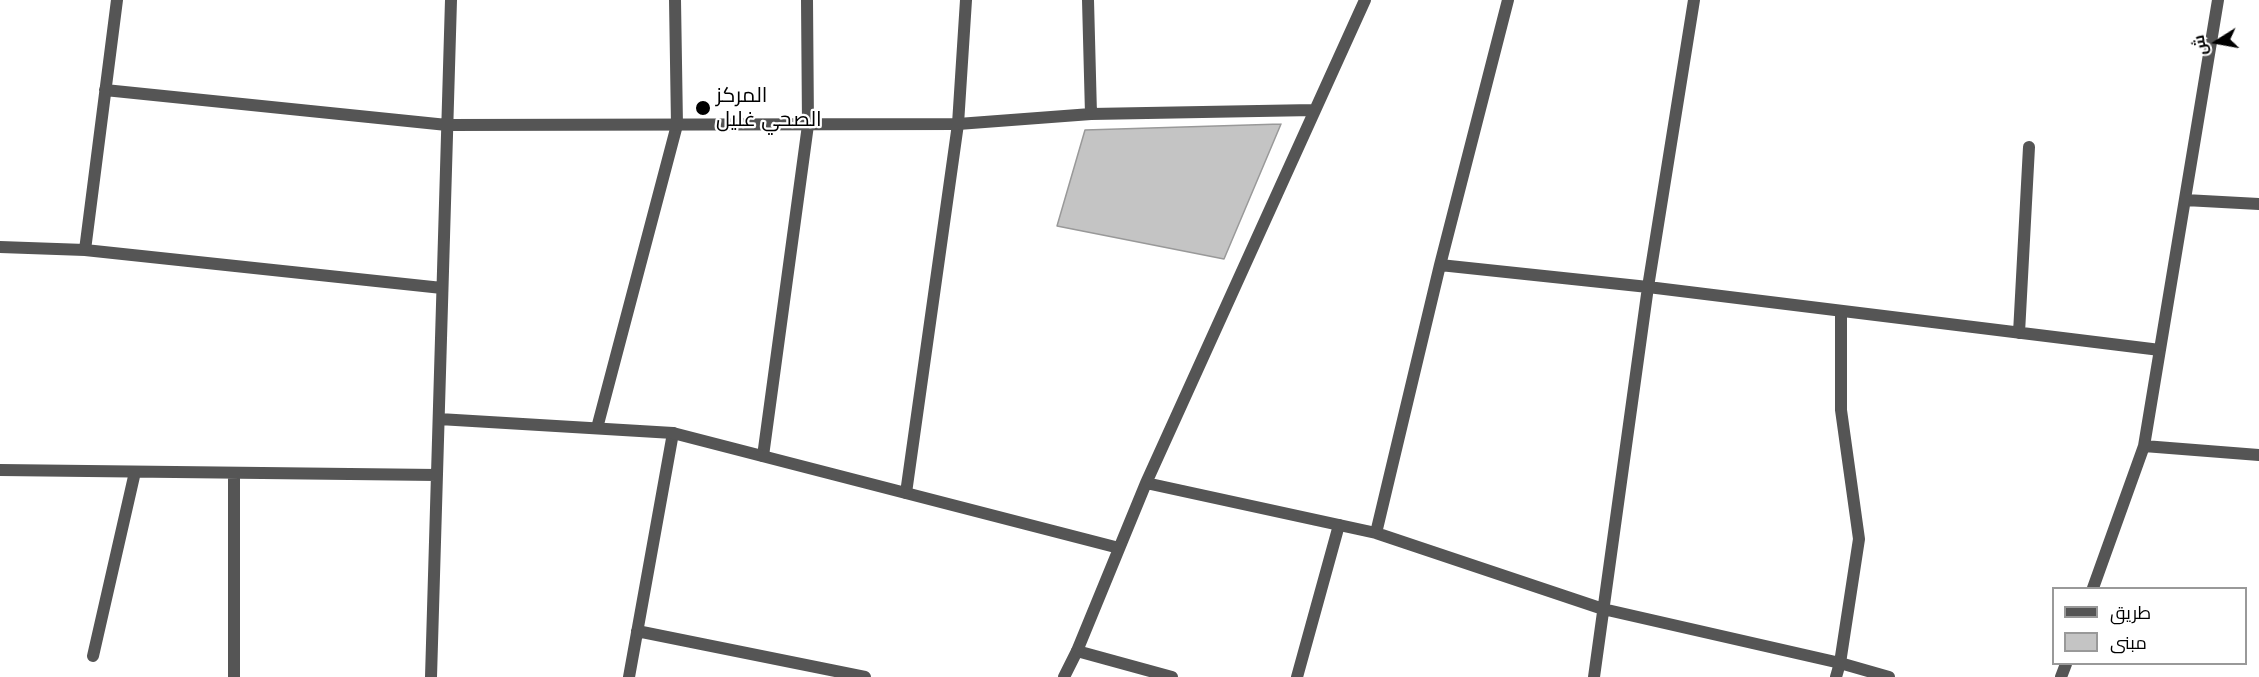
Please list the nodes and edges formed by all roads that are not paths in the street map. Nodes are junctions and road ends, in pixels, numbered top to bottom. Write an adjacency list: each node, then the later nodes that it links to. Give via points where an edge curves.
1 (117, 0): 11 (street)
2 (451, 0): 15 (street)
3 (675, 0): 16 (street)
4 (807, 0): 17 (street)
5 (966, 0): 14 (street)
6 (1088, 0): 13 (street)
7 (1365, 0): 12 (street)
8 (1508, 0): 23 (street)
9 (1694, 0): 24 (street)
10 (2218, 0): 19 (street)
11 (105, 90): 15 (street); 22 (street)
12 (1314, 110): 13 (street); 39 (street)
13 (1092, 114): 14 (street)
14 (958, 124): 17 (street); 40 (street)
15 (447, 125): 16 (street); 25 (street)
16 (676, 125): 17 (street); 30 (street)
17 (808, 125): 34 (street)
18 (2029, 147): 27 (street)
19 (2185, 200): 20 (street); 28 (street)
20 (2259, 204)
21 (0, 247): 22 (street)
22 (86, 250): 25 (street)
23 (1440, 265): 24 (street); 42 (street)
24 (1648, 287): 26 (street); 45 (street)
25 (442, 288): 29 (street)
26 (1841, 311): 27 (street); 49 (street, via 1841,410 1859,538)
27 (2019, 333): 28 (street)
28 (2160, 350): 32 (street)
29 (439, 419): 30 (street); 38 (street)
30 (597, 428): 31 (street)
31 (673, 433): 34 (street); 46 (street)
32 (2144, 447): 33 (street); 44 (street)
33 (2259, 455)
34 (763, 456): 40 (street)
35 (0, 470): 36 (street)
36 (135, 471): 37 (street); 48 (street)
37 (234, 472): 38 (street); 50 (street)
38 (437, 475): 51 (street)
39 (1146, 483): 41 (street); 43 (street)
40 (906, 493): 43 (street)
41 (1339, 525): 42 (street); 56 (street)
42 (1376, 533): 45 (street)
43 (1119, 548): 47 (street)
44 (2093, 587)
45 (1603, 609): 49 (street); 57 (street)
46 (638, 631): 52 (street); 53 (street)
47 (1077, 651): 54 (street); 55 (street)
48 (93, 656)
49 (1840, 663): 58 (street); 59 (street)
50 (234, 677)
51 (431, 677)
52 (629, 677)
53 (865, 677)
54 (1064, 677)
55 (1172, 677)
56 (1297, 677)
57 (1594, 677)
58 (1836, 677)
59 (1889, 677)

